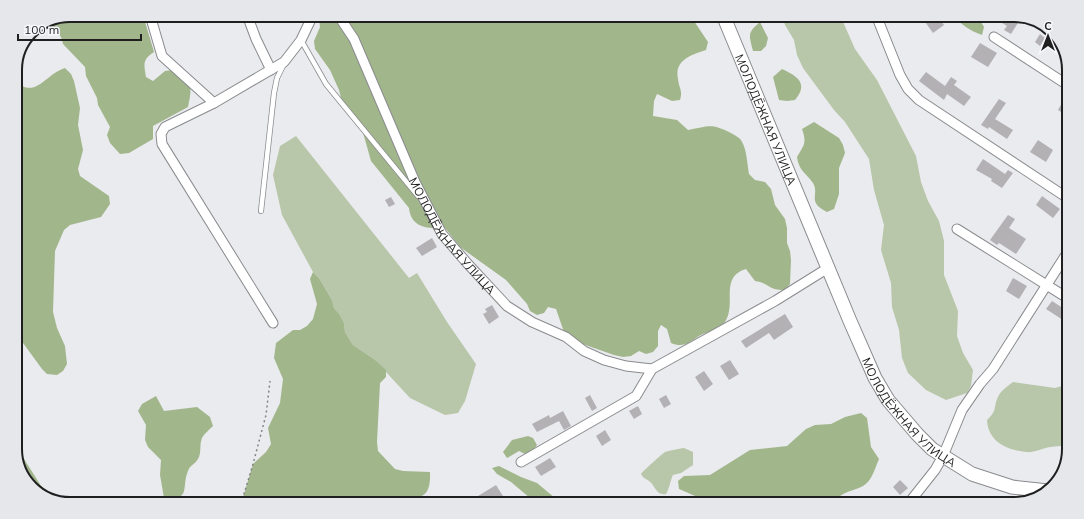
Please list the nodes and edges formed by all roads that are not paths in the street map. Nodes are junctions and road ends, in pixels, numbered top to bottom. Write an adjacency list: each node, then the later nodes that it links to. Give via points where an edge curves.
1 (152, 22): 12 (street, via 162,56)
2 (250, 22): 10 (street)
3 (310, 22): 8 (street)
4 (343, 22): 14 (street, МОЛОДЁЖНАЯ УЛИЦА, via 354,39 415,182)
5 (726, 22): 18 (street, МОЛОДЁЖНАЯ УЛИЦА)
6 (879, 22): 13 (street, via 900,75 908,89 919,100)
7 (994, 37): 11 (street)
8 (301, 40): 9 (street); 14 (lane, via 326,84)
9 (284, 62): 10 (street); 15 (lane, via 274,94)
10 (271, 70): 12 (street)
11 (1062, 81)
12 (214, 103): 21 (street, via 165,126 161,134 162,144)
13 (1062, 194)
14 (430, 210): 22 (street, МОЛОДЁЖНАЯ УЛИЦА, via 442,234 507,306 598,357 626,366)
15 (260, 211)
16 (957, 229): 19 (street)
17 (1062, 261): 19 (street)
18 (828, 268): 22 (street, via 776,301); 23 (street, МОЛОДЁЖНАЯ УЛИЦА, via 875,378 888,400 917,434)
19 (1046, 285): 20 (street); 23 (street, via 993,369 962,410)
20 (1062, 295)
21 (273, 323)
22 (652, 368): 24 (street, via 636,396)
23 (943, 456): 25 (street, МОЛОДЁЖНАЯ УЛИЦА, via 972,474 990,481); 26 (street)
24 (521, 462)
25 (1039, 490)
26 (914, 497)

